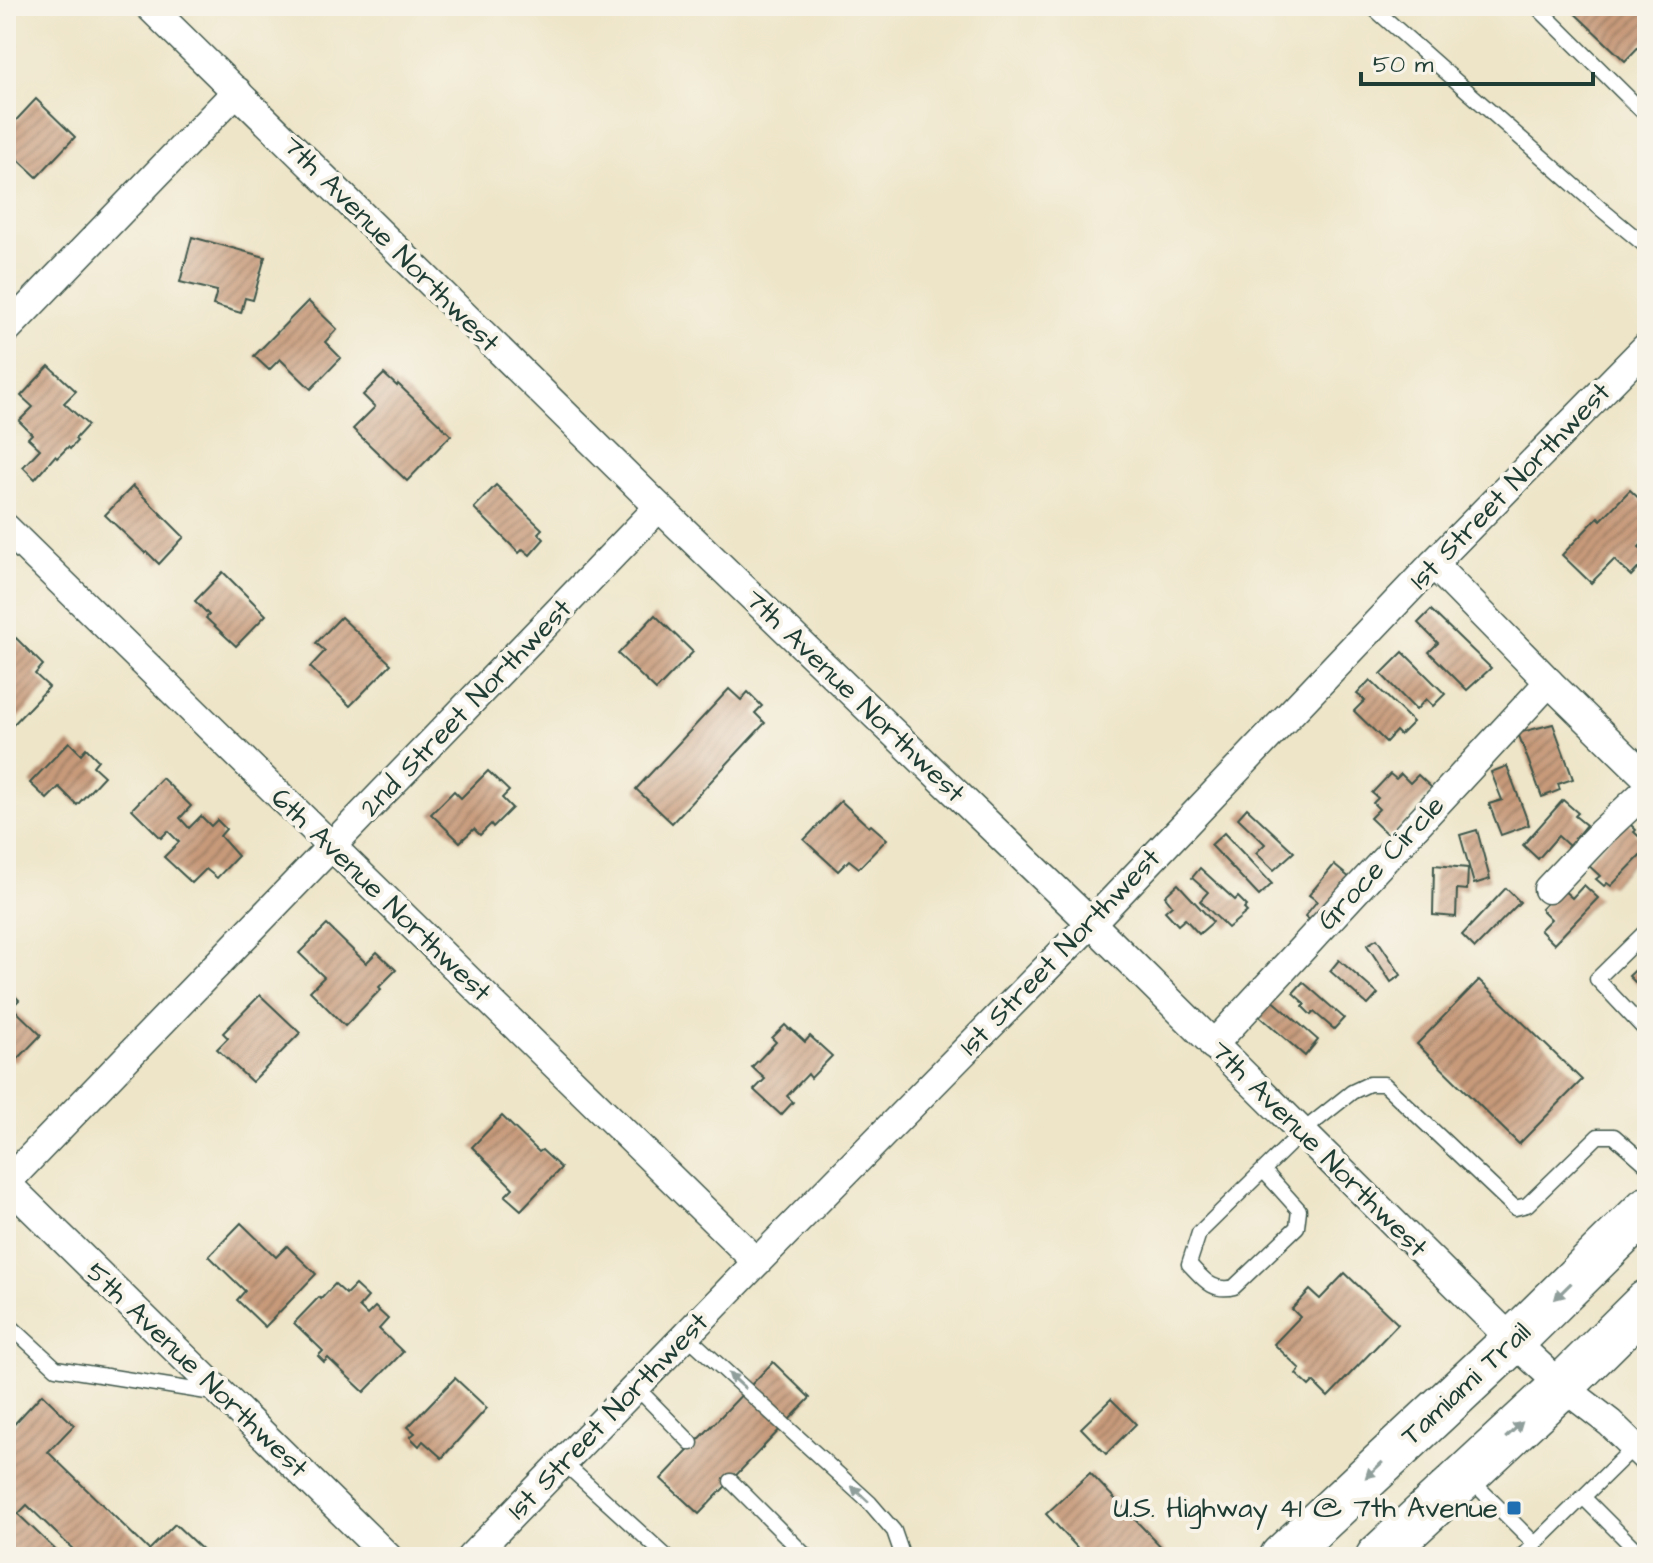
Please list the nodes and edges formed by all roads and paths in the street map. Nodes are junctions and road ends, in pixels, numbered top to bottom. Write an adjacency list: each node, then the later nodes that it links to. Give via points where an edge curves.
1 (149, 6): 4 (street, 7th Avenue Northwest)
2 (1371, 6): 6 (lane)
3 (1536, 6): 5 (lane)
4 (237, 91): 7 (street); 9 (street, 7th Avenue Northwest)
5 (1647, 116)
6 (1647, 247)
7 (6, 330)
8 (1647, 346): 11 (street, 1st Street Northwest)
9 (659, 507): 15 (street, 2nd Street Northwest); 17 (street, 7th Avenue Northwest)
10 (6, 528): 15 (street, 6th Avenue Northwest)
11 (1433, 564): 12 (street); 17 (street, 1st Street Northwest)
12 (1549, 682): 13 (street); 20 (street, Groce Circle)
13 (1647, 778)
14 (1647, 790): 16 (street)
15 (332, 848): 24 (street, 2nd Street Northwest); 26 (street, 6th Avenue Northwest)
16 (1548, 889)
17 (1091, 923): 20 (street, 7th Avenue Northwest); 26 (street, 1st Street Northwest)
18 (1647, 930): 19 (lane, via 1597,979)
19 (1647, 1032)
20 (1213, 1045): 21 (street, 7th Avenue Northwest)
21 (1303, 1131): 22 (lane, via 1352,1092 1384,1084 1515,1208 1527,1205 1598,1136 1614,1136); 23 (lane); 30 (street, 7th Avenue Northwest)
22 (1647, 1165)
23 (1263, 1170): 23 (lane, via 1199,1233 1189,1264 1211,1286 1234,1287 1297,1227 1299,1210)
24 (6, 1183): 33 (street, 5th Avenue Northwest)
25 (1647, 1209): 30 (main road, Tamiami Trail, one-way to 30)
26 (757, 1262): 29 (street, 1st Street Northwest)
27 (1647, 1302): 31 (main road)
28 (6, 1322): 33 (lane, via 56,1368)
29 (686, 1335): 32 (street, 1st Street Northwest); 42 (lane, one-way to 29, via 894,1531 870,1503)
30 (1513, 1341): 31 (street, 7th Avenue Northwest); 47 (main road, Tamiami Trail, one-way to 47)
31 (1562, 1386): 35 (street, 7th Avenue Northwest); 37 (main road, one-way to 31)
32 (636, 1387): 34 (lane); 36 (street, 1st Street Northwest)
33 (221, 1394): 43 (street, 5th Avenue Northwest)
34 (691, 1443)
35 (1640, 1453): 39 (lane)
36 (563, 1462): 44 (street, 1st Street Northwest); 45 (lane)
37 (1466, 1475): 40 (lane); 41 (main road)
38 (731, 1481): 46 (lane)
39 (1583, 1497): 40 (lane); 49 (lane)
40 (1535, 1544): 48 (lane)
41 (1384, 1555)
42 (902, 1556)
43 (388, 1557)
44 (471, 1557)
45 (667, 1557)
46 (807, 1557)
47 (1282, 1557)
48 (1522, 1557)
49 (1643, 1557)

